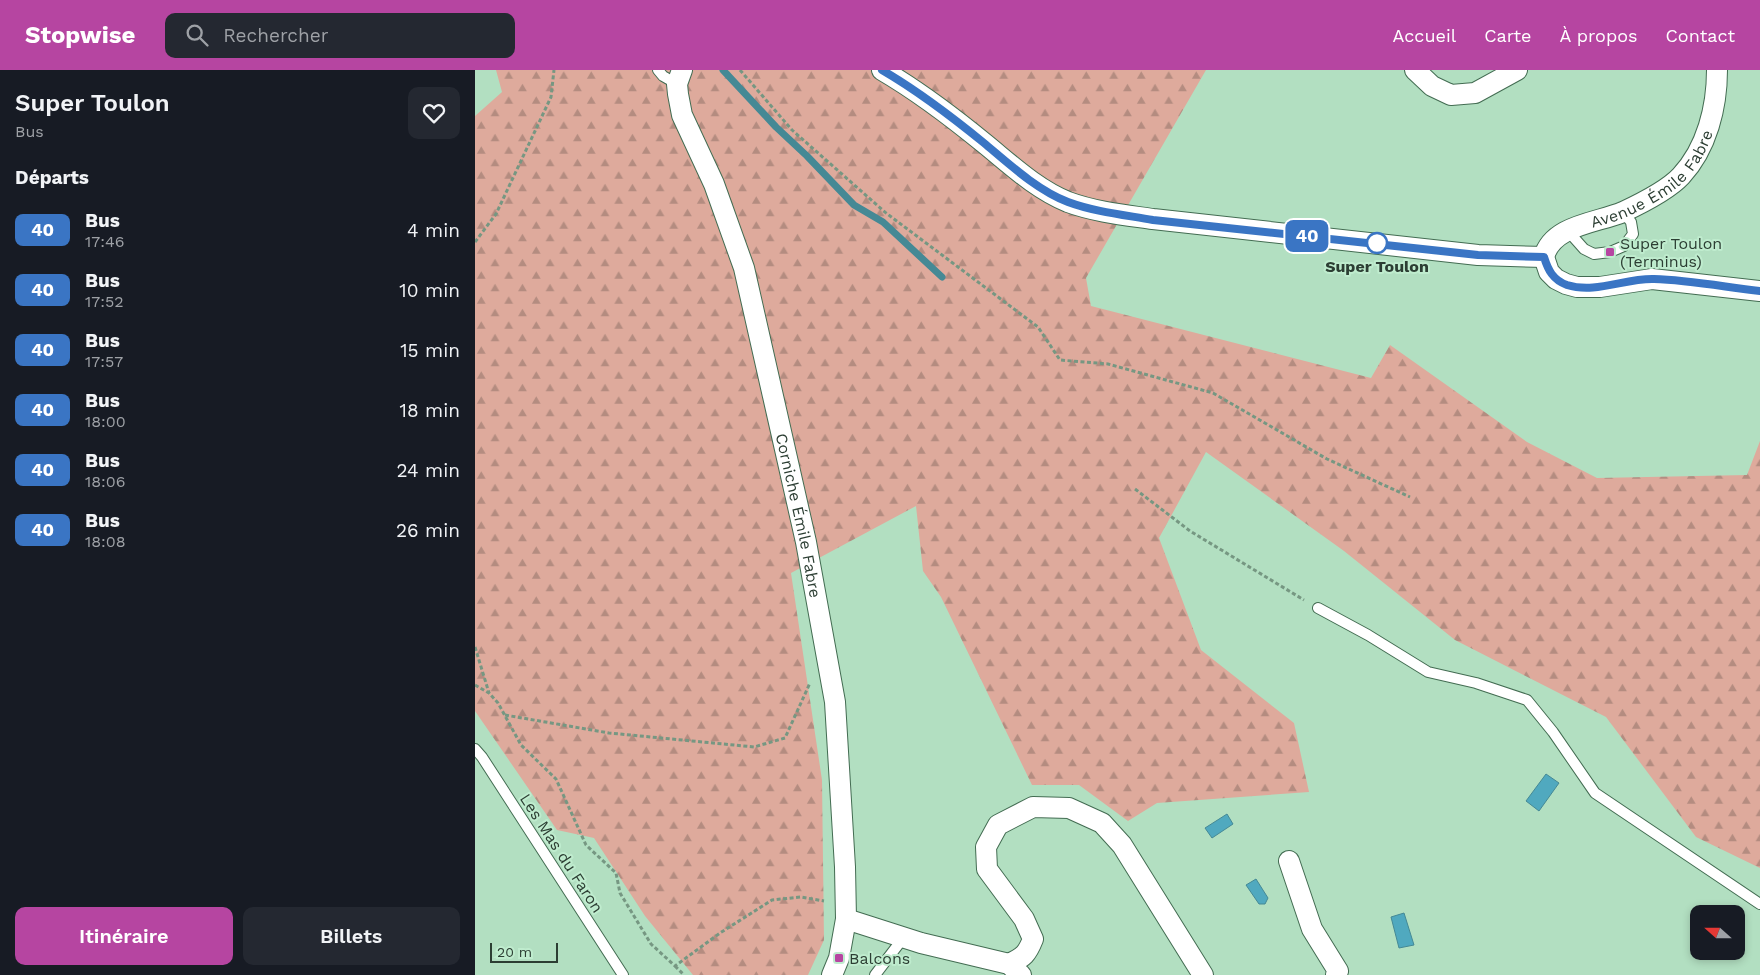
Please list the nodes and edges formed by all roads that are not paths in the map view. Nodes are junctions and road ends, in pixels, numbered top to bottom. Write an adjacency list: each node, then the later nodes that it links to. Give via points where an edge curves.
1 (658, 70): 6 (lane, via 663,76)
2 (881, 70): 9 (street, via 953,118 1030,180 1067,201 1105,212 1478,255)
3 (1415, 70): 4 (street, via 1432,86 1451,95 1475,92)
4 (1517, 70)
5 (1717, 70): 7 (street, Avenue Émile Fabre, via 1717,90 1710,124 1697,157 1680,177 1662,191)
6 (680, 77): 15 (street, Corniche Émile Fabre, via 678,94 683,115 714,184 745,268 806,542 835,702)
7 (1623, 212): 8 (street, Avenue Émile Fabre); 8 (lane, via 1631,222 1633,234 1624,246 1610,252 1593,254 1583,249)
8 (1568, 231): 9 (street, Avenue Émile Fabre, via 1552,242)
9 (1544, 257): 10 (street, via 1549,272 1556,279 1577,287 1652,279)
10 (1760, 291)
11 (1318, 608): 14 (lane, via 1428,672 1527,700 1595,793)
12 (475, 749): 18 (lane, Les Mas du Faron)
13 (1289, 861): 22 (street, via 1312,929 1338,971)
14 (1760, 904)
15 (846, 919): 16 (street); 19 (street, Corniche Émile Fabre, via 839,958)
16 (904, 937): 17 (street); 20 (lane)
17 (1015, 969): 21 (street, via 1033,939 1024,919 987,869 986,848 998,825 1033,807 1069,808 1101,823 1121,844)
18 (623, 975)
19 (832, 975)
20 (875, 975)
21 (1203, 975)
22 (1336, 975)

